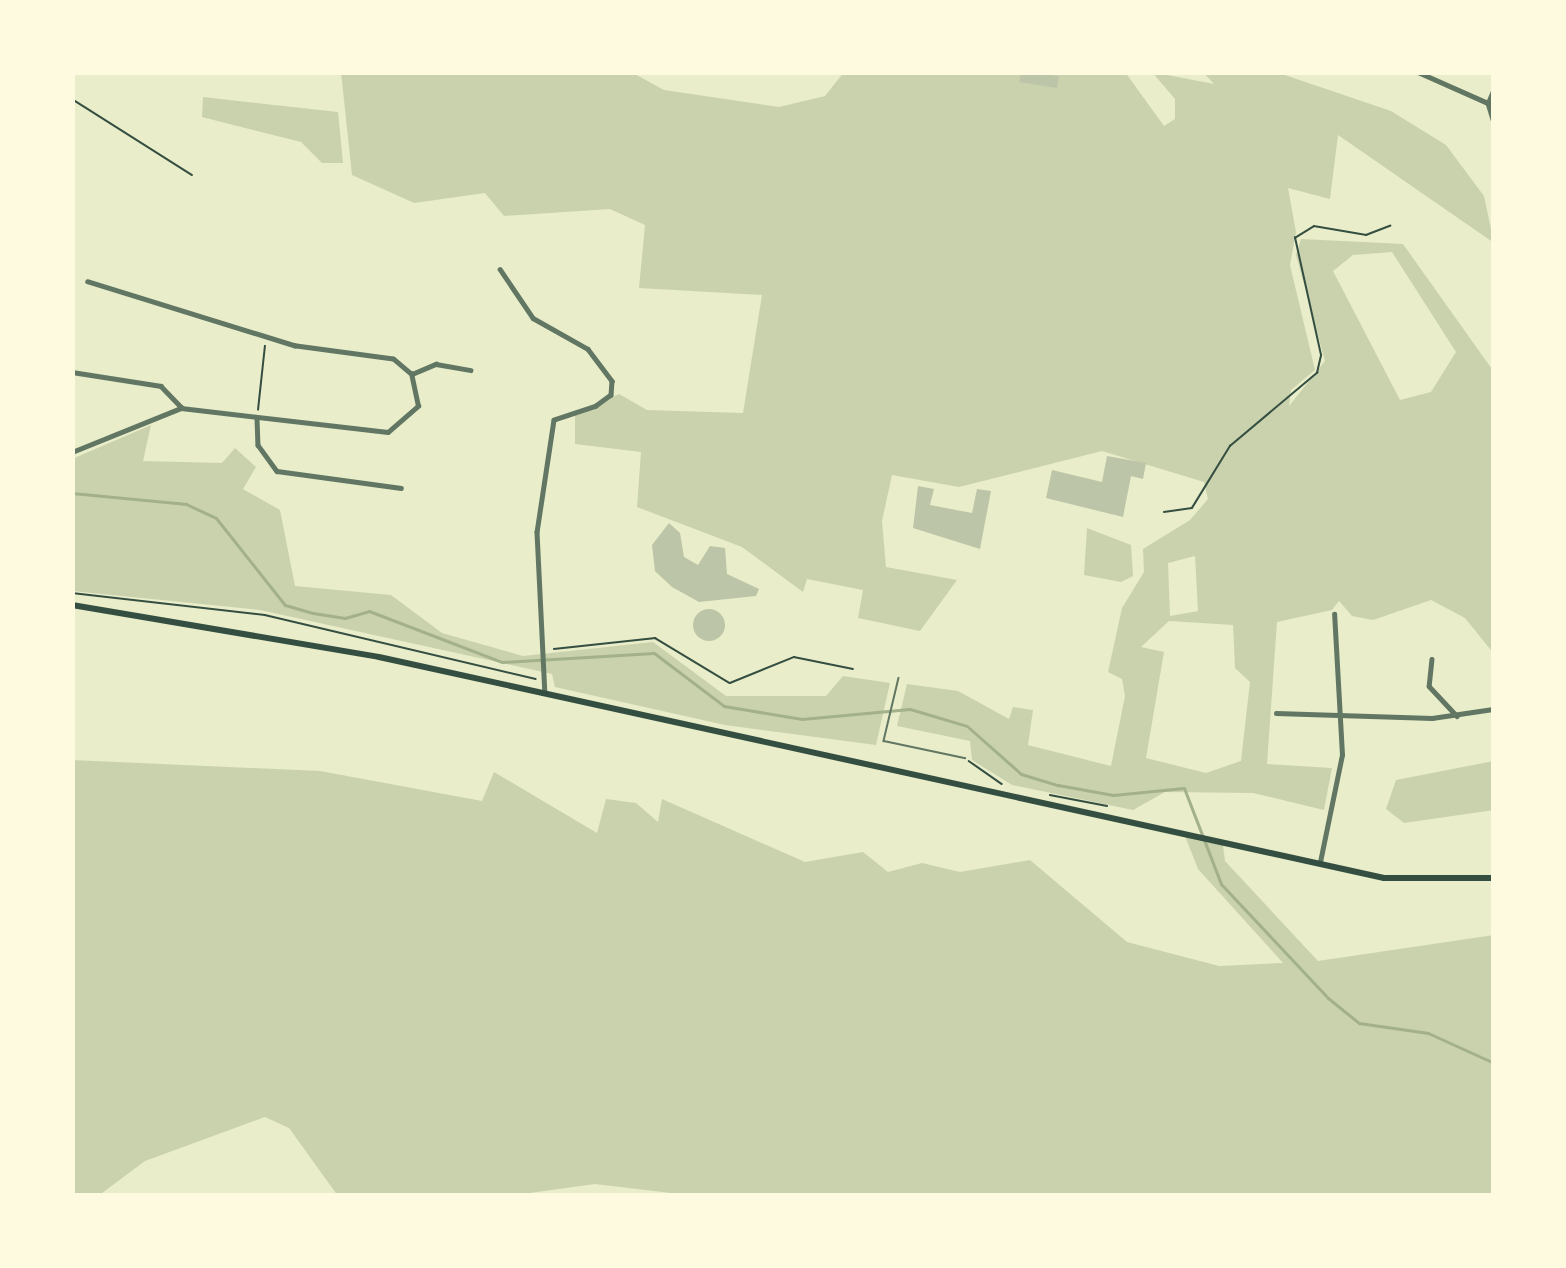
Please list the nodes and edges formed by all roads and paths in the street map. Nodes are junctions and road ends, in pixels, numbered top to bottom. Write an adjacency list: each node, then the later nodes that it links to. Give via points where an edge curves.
1 (1418, 72): 4 (street)
2 (1494, 89): 4 (street)
3 (72, 98): 6 (path)
4 (1488, 103): 5 (street)
5 (1494, 123)
6 (192, 175)
7 (1390, 226): 18 (path, via 1366,236 1314,226 1295,238 1322,356 1317,373 1229,446 1192,508)
8 (500, 269): 22 (street, via 533,318 588,349 612,381 596,406 554,420 537,532)
9 (88, 282): 10 (street)
10 (267, 337): 13 (street, via 368,352); 15 (path)
11 (470, 370): 13 (street, via 427,365)
12 (72, 372): 14 (street, via 160,386)
13 (411, 374): 15 (street, via 418,406 388,432)
14 (181, 408): 15 (street); 16 (street)
15 (257, 418): 17 (street, via 258,446 277,471)
16 (72, 452)
17 (401, 488)
18 (1164, 512)
19 (72, 593): 26 (path, via 265,615)
20 (72, 605): 27 (main road, via 262,634)
21 (1334, 614): 30 (street)
22 (544, 650): 24 (path, via 655,638 730,683 794,657); 26 (street)
23 (1432, 659): 31 (street, via 1429,686)
24 (853, 669)
25 (899, 678): 32 (lane, via 884,741)
26 (545, 682): 27 (street)
27 (545, 693): 35 (main road, via 877,772)
28 (1494, 709): 31 (street)
29 (1276, 713): 30 (street)
30 (1340, 715): 31 (street); 36 (street, via 1340,769)
31 (1456, 716)
32 (964, 758): 33 (path)
33 (1007, 788)
34 (1048, 795): 35 (path, via 1108,806)
35 (1108, 814): 36 (main road)
36 (1321, 862): 37 (main road, via 1426,883)
37 (1494, 878)

